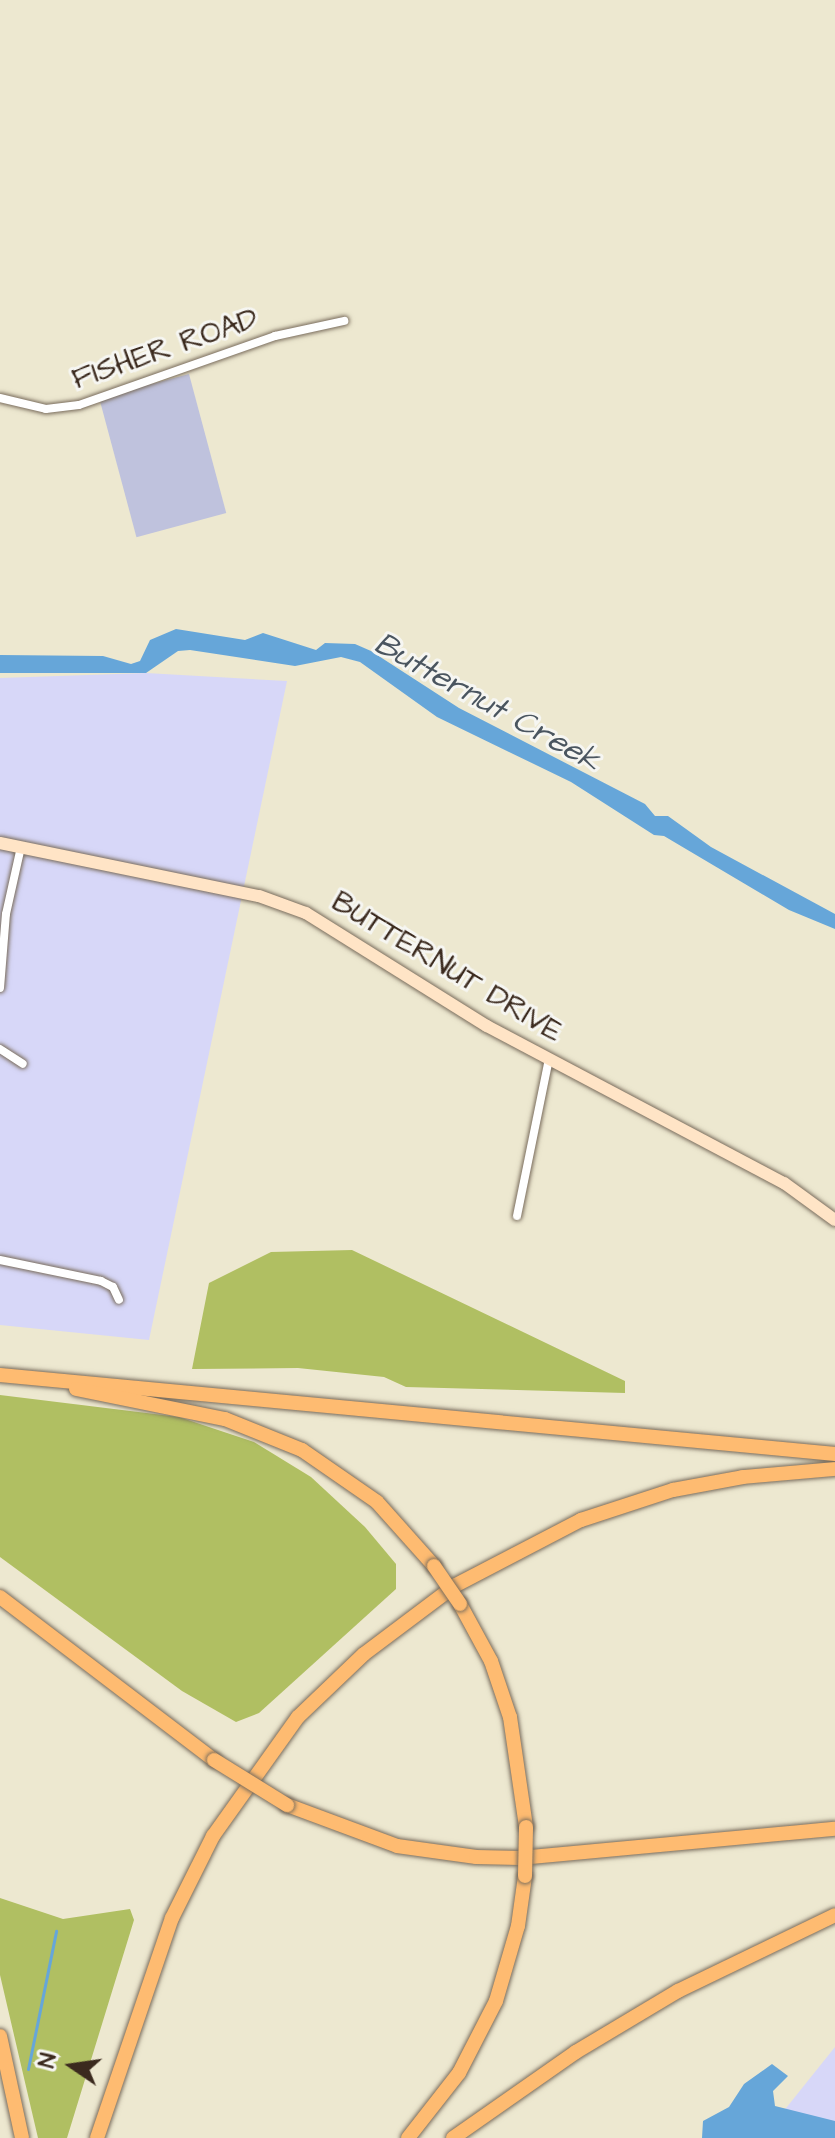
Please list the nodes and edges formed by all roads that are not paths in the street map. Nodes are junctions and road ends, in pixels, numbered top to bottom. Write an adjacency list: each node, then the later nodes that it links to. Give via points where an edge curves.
1 (344, 321): 2 (street, FISHER ROAD, via 275,336 79,405 46,409)
2 (0, 398)
3 (0, 843): 4 (street, BUTTERNUT DRIVE)
4 (21, 847): 5 (street, via 6,914); 7 (street, BUTTERNUT DRIVE, via 283,903 337,928 487,1026)
5 (0, 988)
6 (0, 1049): 8 (street)
7 (549, 1059): 9 (street); 10 (street, BUTTERNUT DRIVE, via 784,1183)
8 (23, 1064)
9 (517, 1216)
10 (835, 1220)
11 (0, 1260): 12 (street, via 101,1281 113,1287)
12 (119, 1300)
13 (0, 1375): 14 (highway); 22 (highway, bridge, via 177,1406 302,1450 377,1502 434,1566 491,1661 510,1717 526,1827 518,1926 492,2011 459,2073)
14 (835, 1454)
15 (835, 1469): 21 (highway, via 673,1490 581,1520 456,1585 364,1654 298,1717 213,1836 172,1918)
16 (0, 1597): 17 (highway, bridge, via 214,1760 287,1805 397,1846 520,1858)
17 (835, 1829)
18 (835, 1915): 23 (highway, via 664,1999 557,2064)
19 (0, 2036): 20 (highway)
20 (22, 2138)
21 (97, 2138)
22 (408, 2138)
23 (453, 2138)

